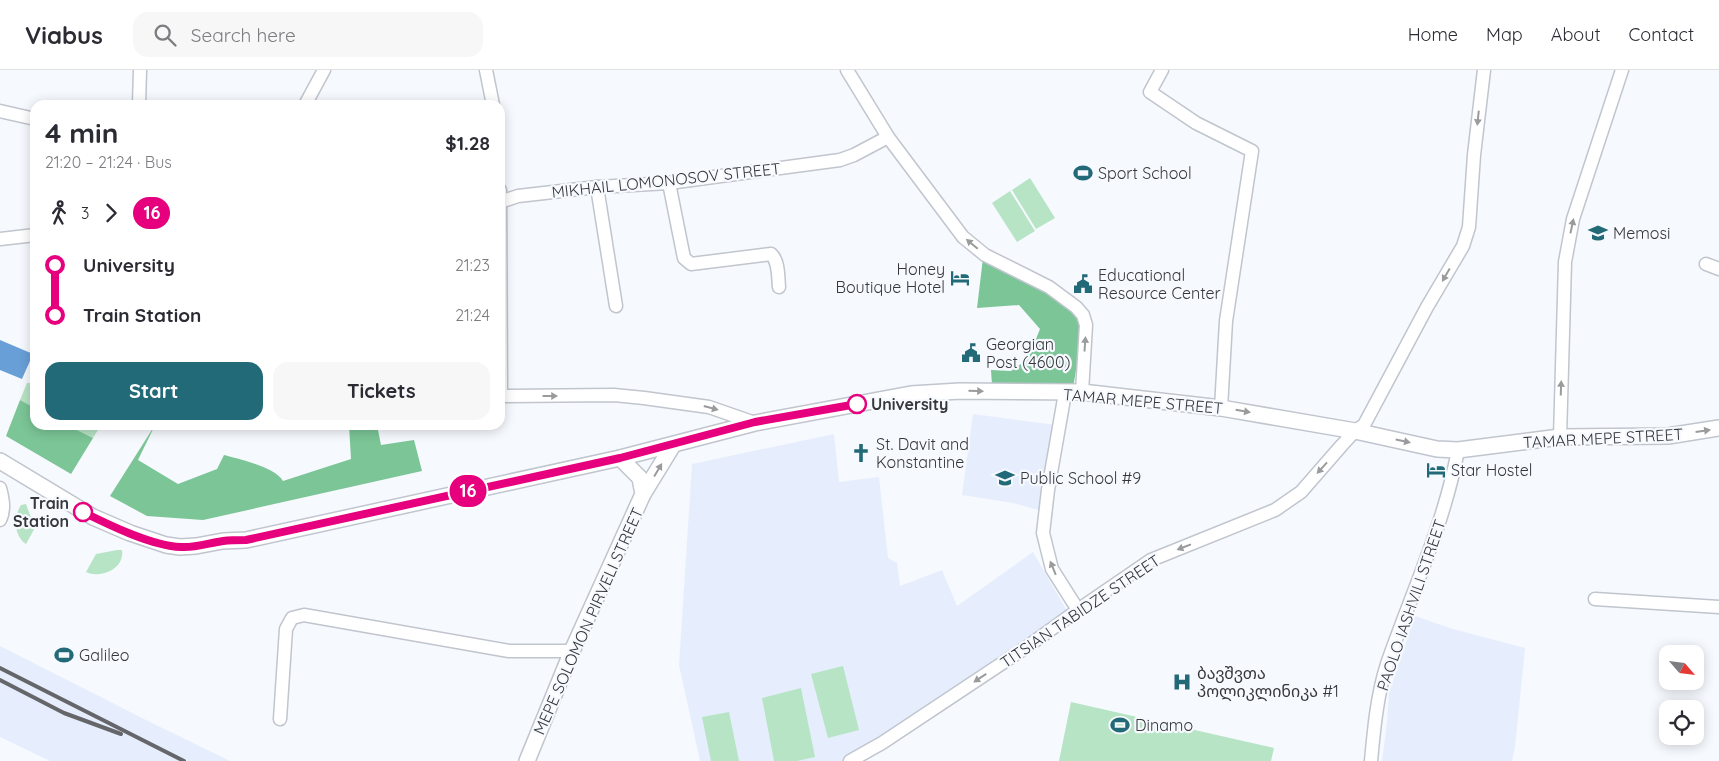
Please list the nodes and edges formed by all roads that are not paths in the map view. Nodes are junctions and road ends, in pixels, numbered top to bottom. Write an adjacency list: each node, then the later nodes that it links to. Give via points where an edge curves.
1 (140, 70): 8 (street)
2 (324, 70): 9 (street)
3 (486, 70): 10 (street)
4 (848, 70): 13 (street)
5 (1162, 70): 26 (street, via 1150,92 1196,123 1252,151 1226,321)
6 (1484, 70): 29 (street, TITSIAN TABIDZE STREET, one-way to 29, via 1469,227 1463,246 1364,425)
7 (1622, 70): 30 (street, one-way to 7, via 1565,262 1573,219)
8 (139, 100)
9 (308, 100)
10 (492, 100)
11 (0, 111): 12 (street)
12 (30, 118)
13 (888, 137): 14 (street, MIKHAIL LOMONOSOV STREET, via 840,160); 23 (street, one-way to 13, via 1086,325 1083,315 1049,287 985,255 963,237)
14 (669, 183): 15 (street, MIKHAIL LOMONOSOV STREET); 21 (street, via 686,261 690,264 771,254 775,257)
15 (597, 187): 16 (street, MIKHAIL LOMONOSOV STREET); 22 (street)
16 (505, 200)
17 (30, 236): 18 (street)
18 (0, 239)
19 (1706, 264): 20 (street)
20 (1719, 269)
21 (779, 287)
22 (616, 306)
23 (1082, 392): 24 (main road, TAMAR MEPE STREET); 26 (main road, TAMAR MEPE STREET)
24 (1065, 393): 27 (main road, TAMAR MEPE STREET, one-way to 24, via 911,394 960,391); 40 (street, one-way to 24, via 1052,569 1044,533)
25 (505, 396): 27 (street, one-way to 27, via 614,395 644,398 710,407)
26 (1221, 408): 29 (main road, TAMAR MEPE STREET, one-way to 29)
27 (755, 422): 31 (main road, TAMAR MEPE STREET)
28 (1719, 428): 30 (main road, TAMAR MEPE STREET, one-way to 28, via 1668,436)
29 (1355, 431): 32 (main road, TAMAR MEPE STREET, one-way to 32, via 1437,449); 40 (street, TITSIAN TABIDZE STREET, one-way to 40, via 1301,492 1275,510 1151,560)
30 (1560, 437): 32 (main road, TAMAR MEPE STREET)
31 (673, 445): 33 (main road, TAMAR MEPE STREET); 36 (main road, one-way to 31)
32 (1458, 450): 45 (street, PAOLO IASHVILI STREET, via 1438,530 1387,664)
33 (620, 458): 34 (main road, TAMAR MEPE STREET, via 246,540 180,547 130,533 93,517); 36 (main road, MEPE SOLOMON PIRVELI STREET, via 640,478)
34 (0, 461)
35 (0, 488): 37 (street, via 3,506)
36 (643, 494): 41 (main road, MEPE SOLOMON PIRVELI STREET)
37 (0, 520)
38 (1595, 599): 39 (street)
39 (1719, 608)
40 (1078, 610): 44 (street, TITSIAN TABIDZE STREET, one-way to 44, via 882,743)
41 (572, 651): 42 (street, via 509,651 304,616 292,618 286,629); 43 (main road, MEPE SOLOMON PIRVELI STREET)
42 (280, 719)
43 (526, 761)
44 (850, 761)
45 (1370, 761)

